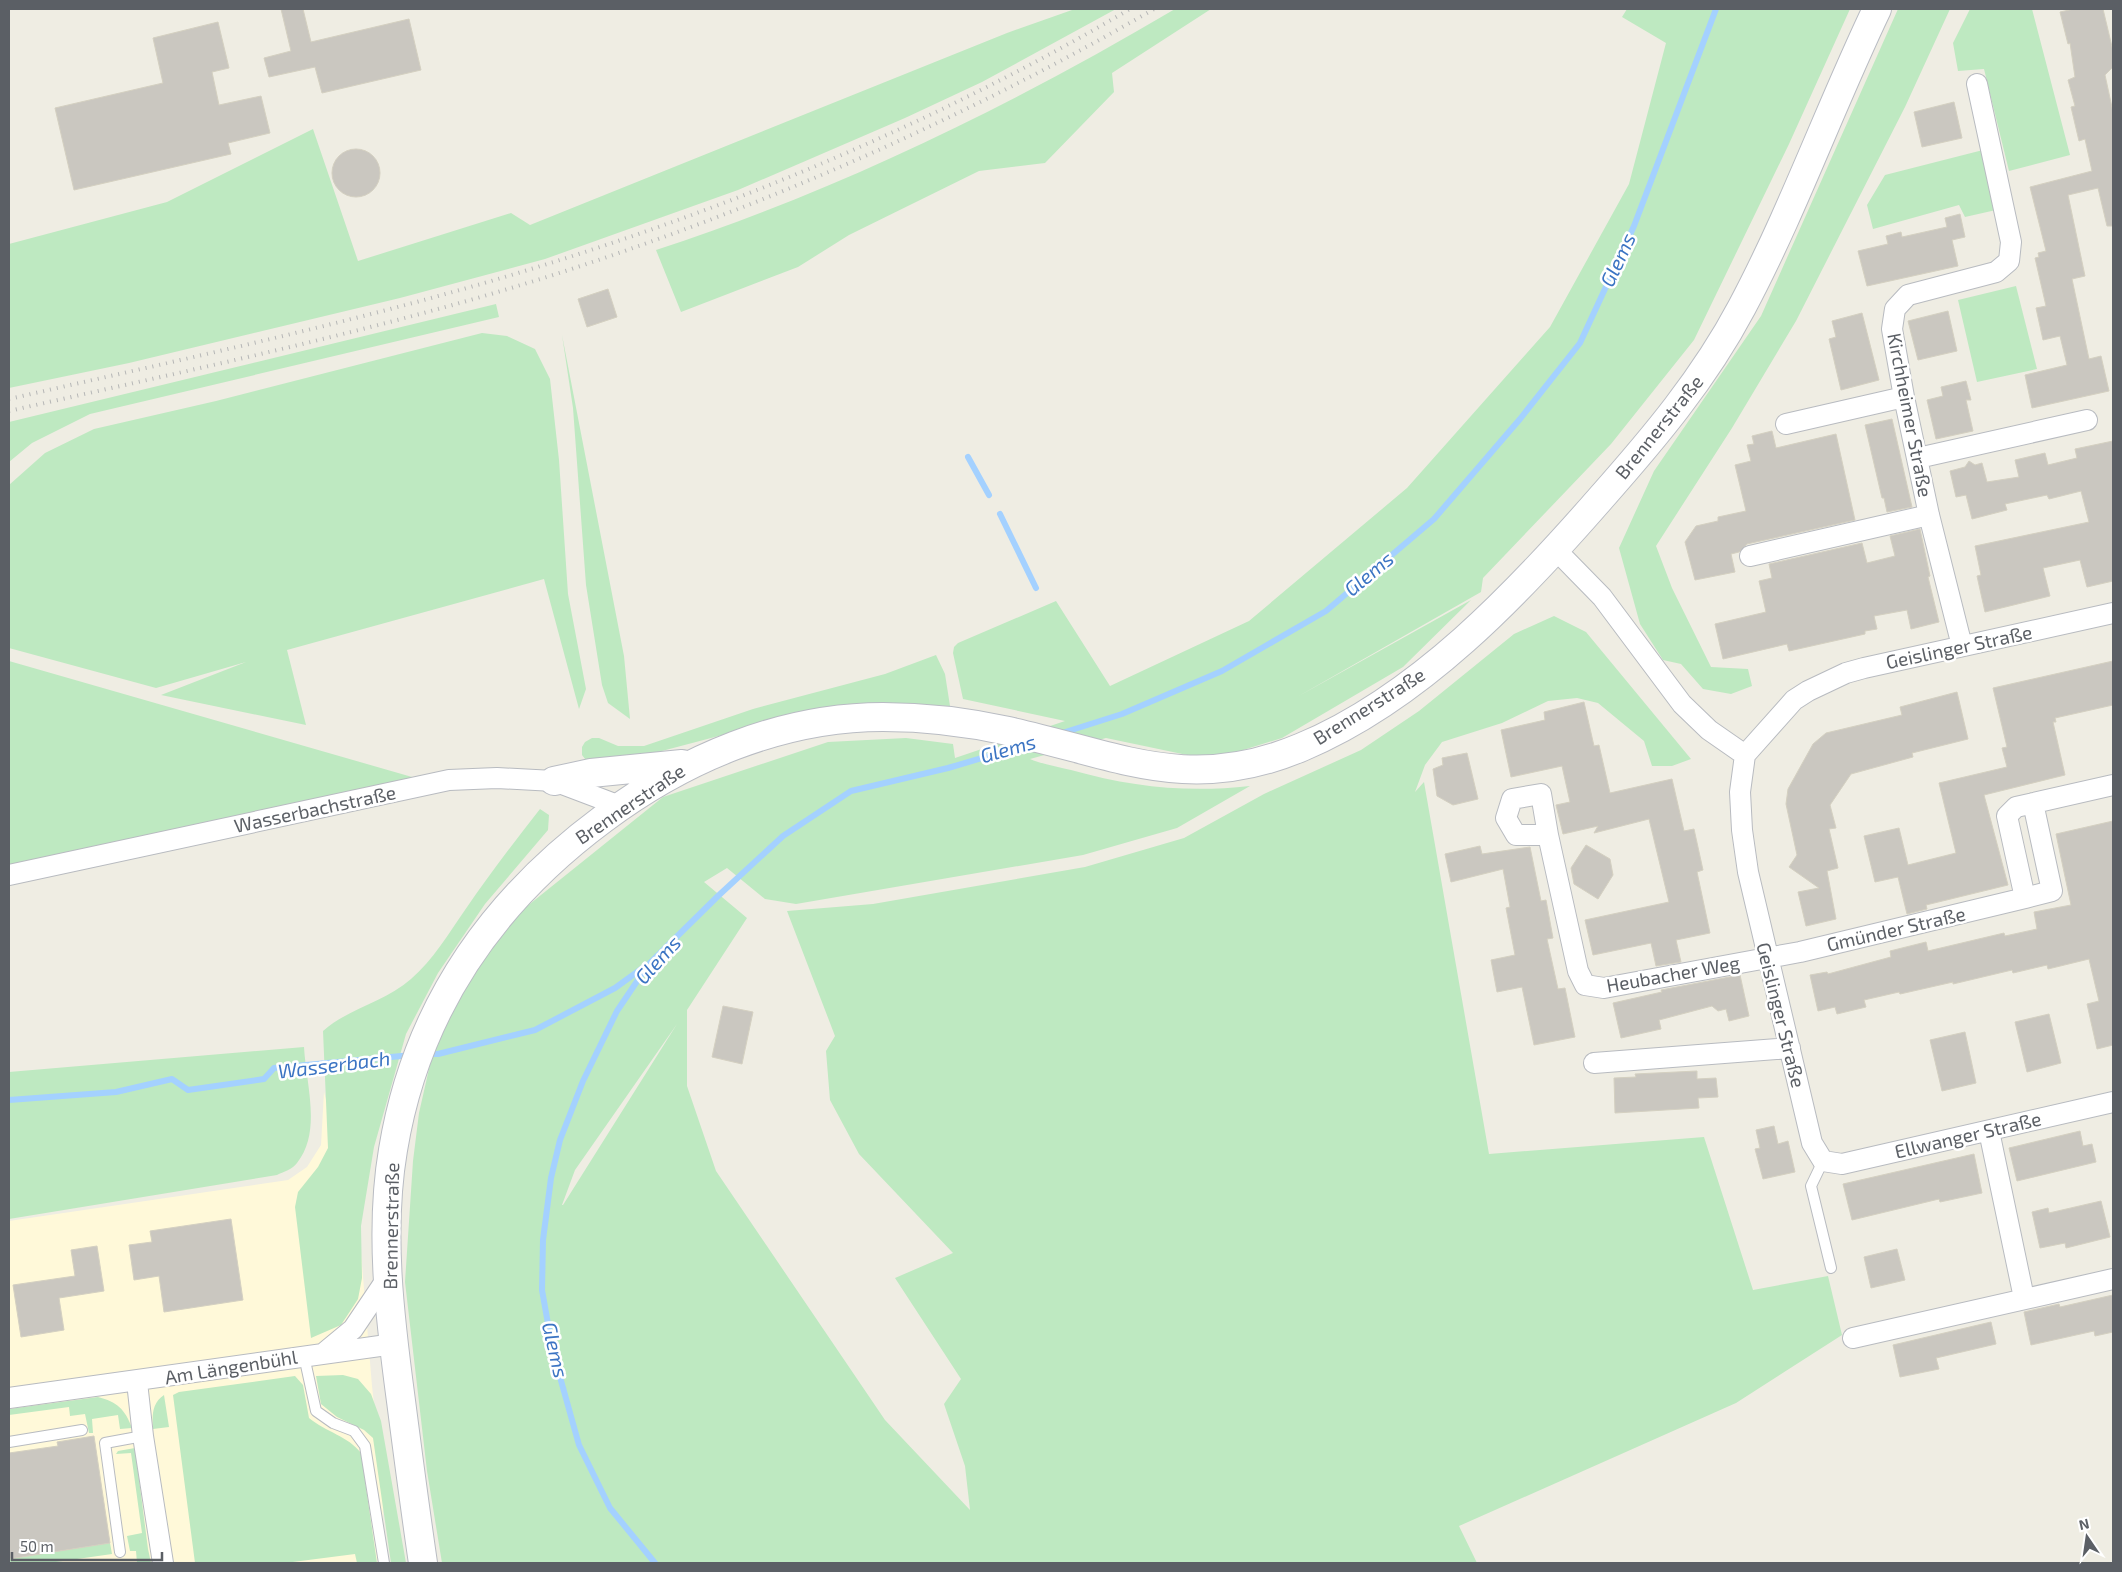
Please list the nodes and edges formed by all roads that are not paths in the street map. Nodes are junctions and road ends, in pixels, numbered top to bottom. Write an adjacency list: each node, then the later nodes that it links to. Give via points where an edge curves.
1 (1877, 9): 8 (main road, Brennerstraße, via 1775,239 1742,307 1710,362 1679,407)
2 (1977, 84): 3 (street, Kirchheimer Straße, via 2011,242 2009,261 1996,272 1908,295 1895,309 1892,329)
3 (1904, 396): 5 (street); 6 (street, Kirchheimer Straße)
4 (2087, 420): 6 (street)
5 (1786, 424)
6 (1918, 458): 7 (street, Kirchheimer Straße)
7 (1929, 515): 9 (street); 11 (street, Kirchheimer Straße)
8 (1556, 550): 12 (street, via 1602,597 1682,704 1708,730); 13 (main road, Brennerstraße, via 1465,640 1383,701 1336,731 1271,760 1230,769 1172,770 1006,730 940,720 880,717 838,720 776,733)
9 (1750, 556)
10 (2113, 613): 11 (street, Geislinger Straße)
11 (1962, 646): 12 (street, Geislinger Straße, via 1846,673 1808,691 1779,716)
12 (1745, 755): 21 (street, Geislinger Straße, via 1740,792 1742,830)
13 (691, 763): 14 (main road, via 635,767); 17 (main road, Brennerstraße)
14 (554, 781): 17 (street, Wasserbachstraße); 19 (street, Wasserbachstraße, via 449,780)
15 (2113, 785): 16 (street)
16 (2034, 803): 20 (street, via 2016,808 2008,816); 20 (street, Gmünder Straße, via 2052,891)
17 (620, 806): 28 (main road, Brennerstraße, via 577,838 532,879 496,919 466,957 426,1032 409,1078 392,1154 387,1218)
18 (1548, 834): 21 (street, Heubacher Weg, via 1578,971 1585,985 1604,988)
19 (9, 875)
20 (2025, 898): 21 (street, Gmünder Straße)
21 (1767, 957): 22 (street, Geislinger Straße)
22 (1790, 1048): 23 (street); 26 (street, Geislinger Straße, via 1812,1143)
23 (1594, 1063)
24 (2113, 1102): 25 (street, Ellwanger Straße)
25 (1989, 1131): 26 (street, Ellwanger Straße, via 1842,1164); 30 (street)
26 (1823, 1161): 27 (lane, via 1811,1186)
27 (1831, 1268)
28 (388, 1277): 32 (main road, Brennerstraße); 33 (street, Am Längenbühl, via 353,1329)
29 (2113, 1279): 30 (street)
30 (2024, 1298): 31 (street)
31 (1853, 1338)
32 (394, 1344): 33 (street, Am Längenbühl); 43 (main road, Brennerstraße)
33 (324, 1353): 34 (street, Am Längenbühl)
34 (304, 1356): 35 (street, Am Längenbühl); 42 (lane, via 316,1411 333,1423 354,1431 365,1446)
35 (138, 1382): 36 (street, Am Längenbühl); 38 (street, Am Längenbühl)
36 (9, 1398)
37 (82, 1430): 39 (lane)
38 (143, 1436): 40 (lane, via 104,1443); 41 (street, Am Längenbühl)
39 (9, 1442)
40 (120, 1552)
41 (163, 1563)
42 (384, 1563)
43 (423, 1563)

